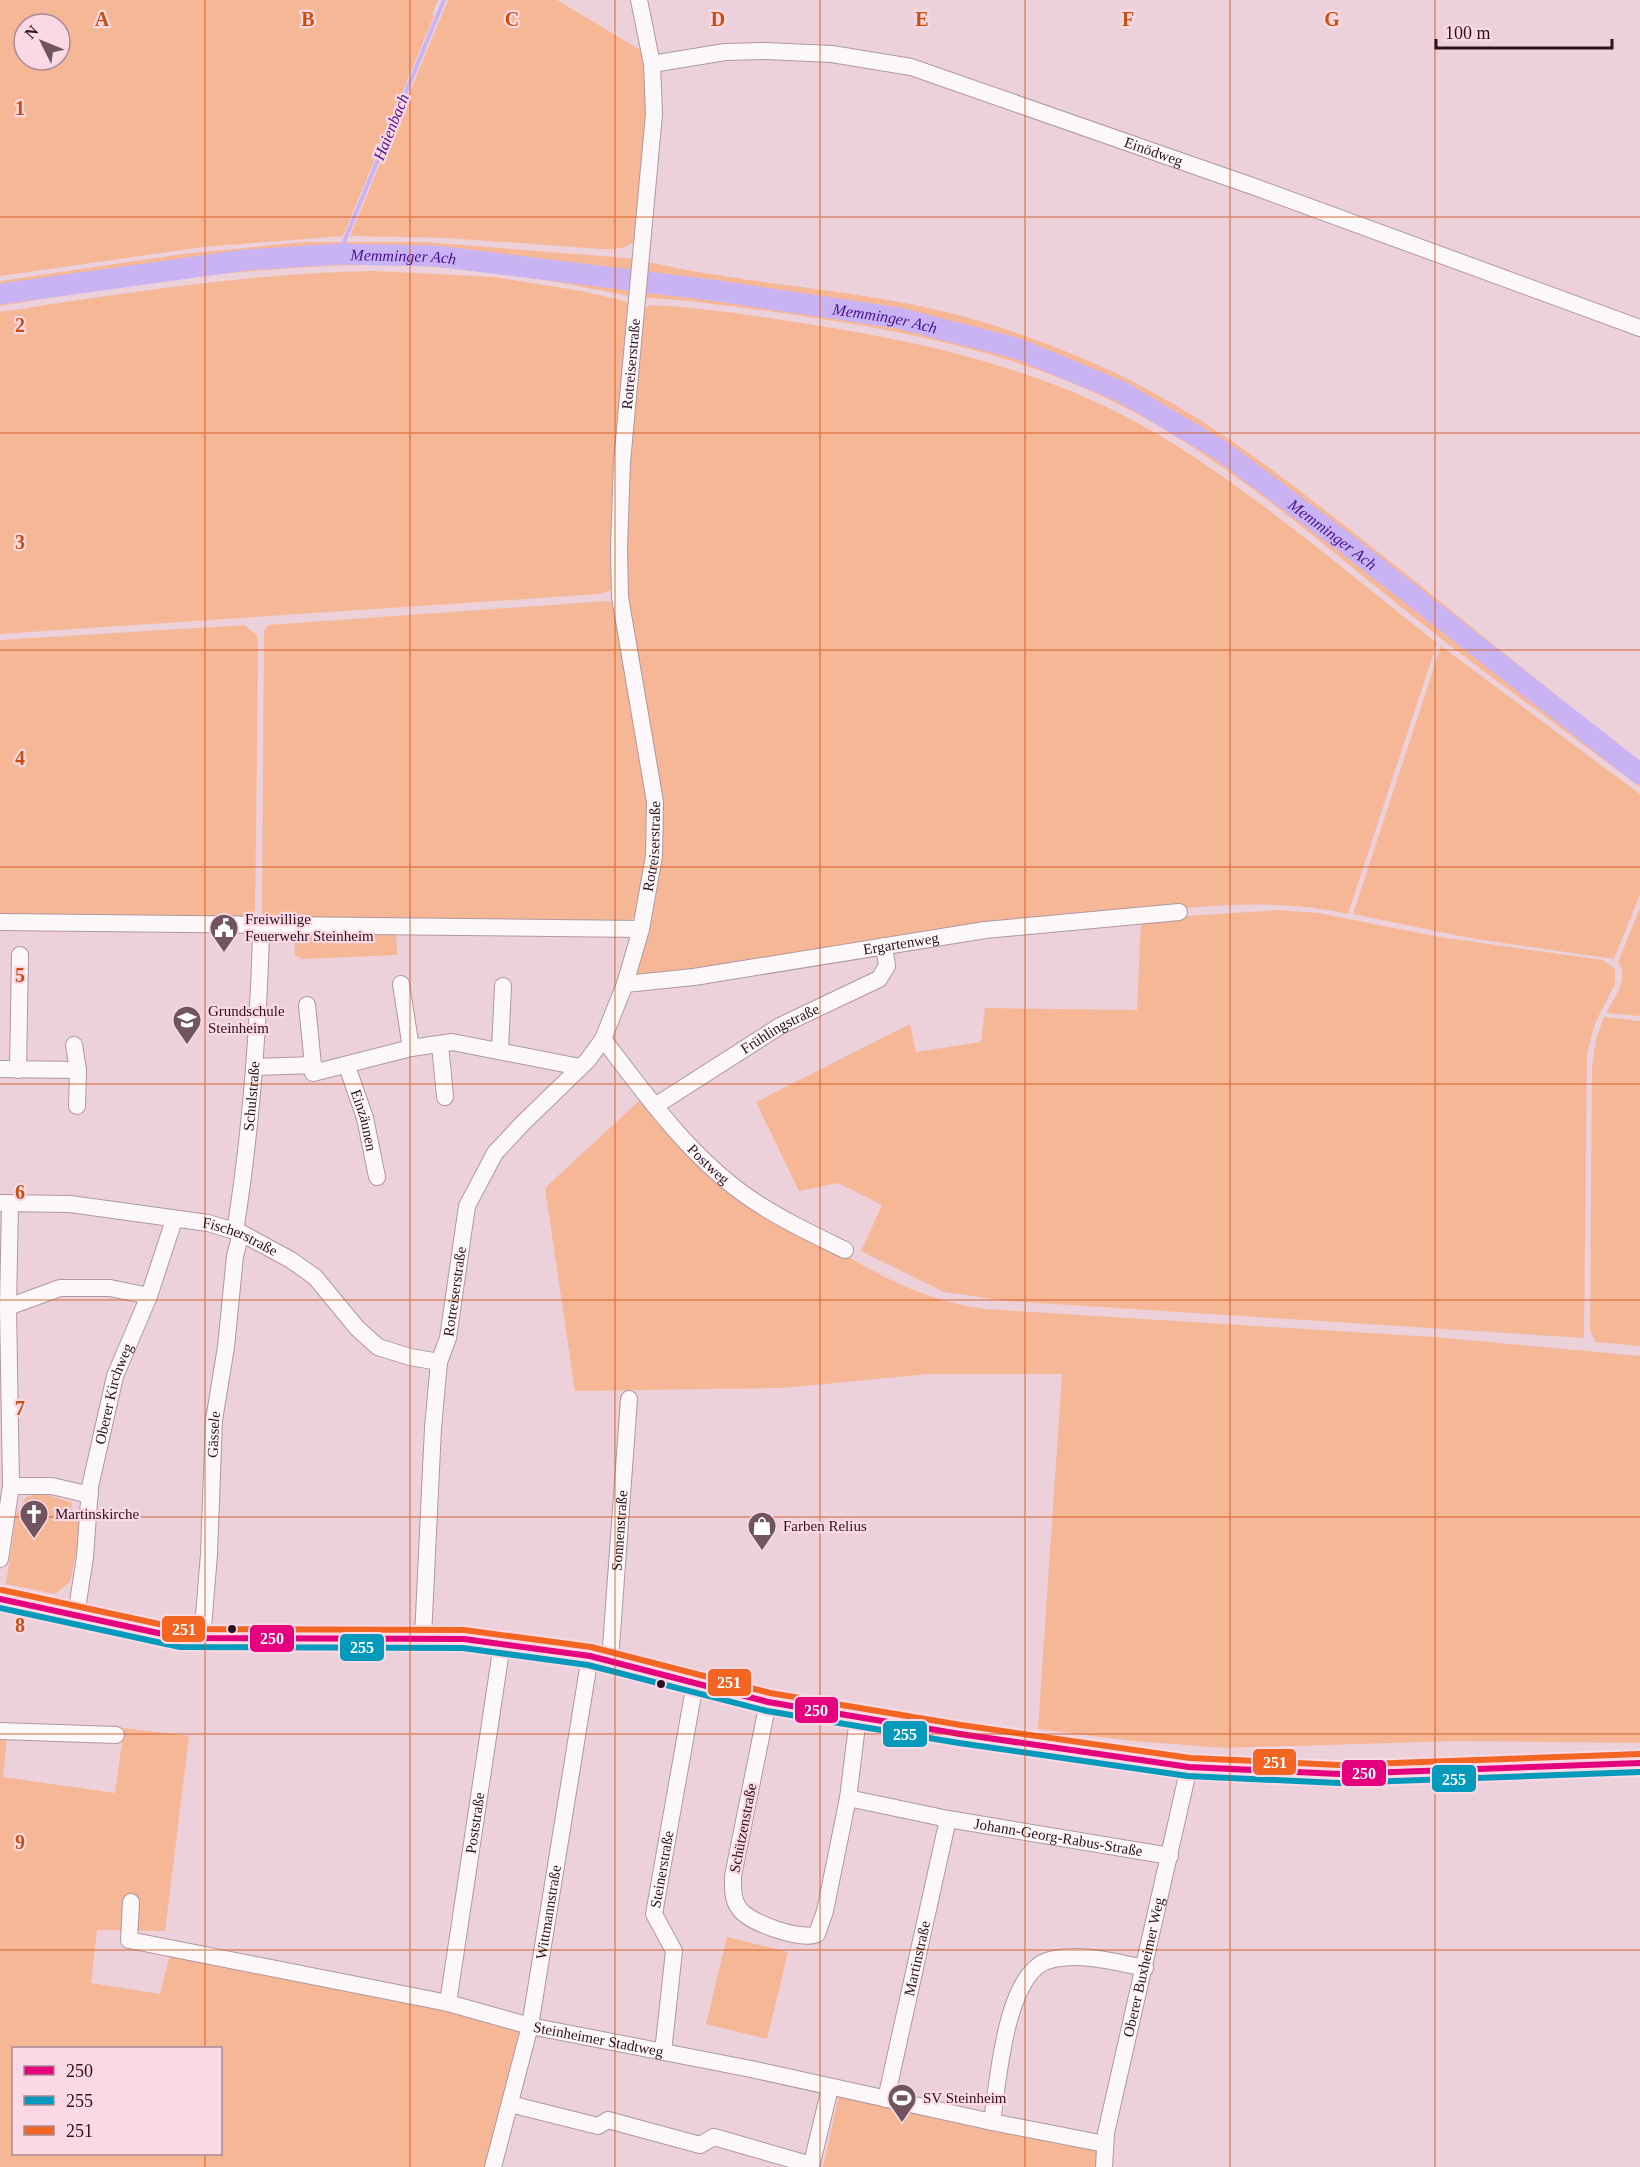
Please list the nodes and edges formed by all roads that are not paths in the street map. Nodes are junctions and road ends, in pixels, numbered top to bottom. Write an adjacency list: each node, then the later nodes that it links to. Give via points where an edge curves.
1 (639, 0): 2 (street, Rotreiserstraße)
2 (652, 64): 3 (street, Einödweg, via 725,52 775,51 858,56 911,67 1256,187); 7 (street, Rotreiserstraße, via 654,114 621,462 619,548 620,597 656,819)
3 (1640, 328)
4 (1179, 912): 8 (street, Ergartenweg, via 1008,927)
5 (0, 922): 6 (street)
6 (259, 925): 7 (street); 21 (street, Schulstraße)
7 (641, 929): 11 (street, Rotreiserstraße)
8 (884, 946): 11 (street, Ergartenweg); 28 (street, Frühlingstraße, via 887,966 879,979 780,1026)
9 (20, 955): 24 (street)
10 (402, 984): 17 (street)
11 (625, 984): 14 (street, Rotreiserstraße)
12 (503, 986): 18 (street)
13 (307, 1005): 19 (street)
14 (603, 1039): 22 (street, Rotreiserstraße); 28 (street, Postweg)
15 (440, 1044): 17 (street); 18 (street, via 452,1042); 26 (street)
16 (74, 1045): 25 (street)
17 (411, 1048): 20 (street)
18 (500, 1050): 22 (street)
19 (313, 1065): 20 (street, via 313,1073); 21 (street)
20 (347, 1066): 29 (street, Einzäunen, via 365,1118)
21 (254, 1067): 32 (street, Schulstraße)
22 (580, 1067): 36 (street, Rotreiserstraße, via 508,1138 472,1192 457,1264 448,1338)
23 (0, 1069): 24 (street)
24 (18, 1070): 25 (street)
25 (78, 1070): 27 (street)
26 (445, 1097)
27 (76, 1106)
28 (655, 1106): 33 (street, Postweg, via 691,1147 746,1196)
29 (377, 1176)
30 (5, 1203): 31 (street, Fischerstraße, via 70,1204); 35 (street)
31 (174, 1220): 32 (street, Fischerstraße, via 208,1223); 34 (street, Oberer Kirchweg)
32 (238, 1232): 36 (street, Fischerstraße, via 303,1268 378,1347); 44 (street, Gässele, via 214,1420)
33 (845, 1250)
34 (149, 1296): 35 (street, via 110,1288 60,1288); 39 (street, Oberer Kirchweg, via 115,1376)
35 (8, 1307): 38 (street)
36 (440, 1362): 43 (street, Rotreiserstraße)
37 (629, 1399): 47 (street, Sonnenstraße, via 610,1647)
38 (11, 1486): 39 (street, via 52,1486); 40 (street)
39 (90, 1495): 42 (street, Oberer Kirchweg)
40 (0, 1559)
41 (0, 1599): 42 (street)
42 (76, 1615): 44 (street, via 166,1636)
43 (423, 1637): 44 (street); 45 (street)
44 (202, 1640)
45 (502, 1644): 46 (street); 60 (street, Poststraße)
46 (590, 1656): 47 (street); 61 (street, Wittmannstraße)
47 (613, 1660): 48 (street)
48 (695, 1683): 49 (street); 62 (street, Steinerstraße, via 654,1914 674,1951)
49 (768, 1701): 50 (street); 55 (street, Schützenstraße, via 733,1876 734,1898 747,1917 805,1937 817,1934)
50 (858, 1718): 54 (street); 55 (street, Schützenstraße)
51 (0, 1731): 52 (street)
52 (116, 1735)
53 (1640, 1763): 54 (street, via 1339,1774)
54 (1189, 1767): 57 (street, Oberer Buxheimer Weg)
55 (848, 1798): 56 (street)
56 (948, 1819): 57 (street, Johann-Georg-Rabus-Straße); 64 (street, Martinstraße)
57 (1170, 1856): 59 (street, Oberer Buxheimer Weg)
58 (131, 1902): 60 (street, Steinheimer Stadtweg, via 129,1940)
59 (1145, 1968): 66 (street, via 1076,1956 1048,1960 1034,1967 1021,1985 1009,2019); 67 (street, Oberer Buxheimer Weg)
60 (448, 2003): 61 (street, Steinheimer Stadtweg)
61 (530, 2026): 62 (street, Steinheimer Stadtweg); 65 (street, Wittmannstraße)
62 (663, 2052): 63 (street, Steinheimer Stadtweg)
63 (830, 2088): 64 (street, Steinheimer Stadtweg); 68 (street)
64 (886, 2099): 66 (street, Steinheimer Stadtweg)
65 (510, 2103): 68 (street, via 598,2126 608,2120 700,2145 714,2138); 69 (street, Wittmannstraße)
66 (992, 2122): 67 (street, Steinheimer Stadtweg)
67 (1105, 2144): 70 (street, Oberer Buxheimer Weg)
68 (811, 2166)
69 (493, 2167)
70 (1104, 2167)

